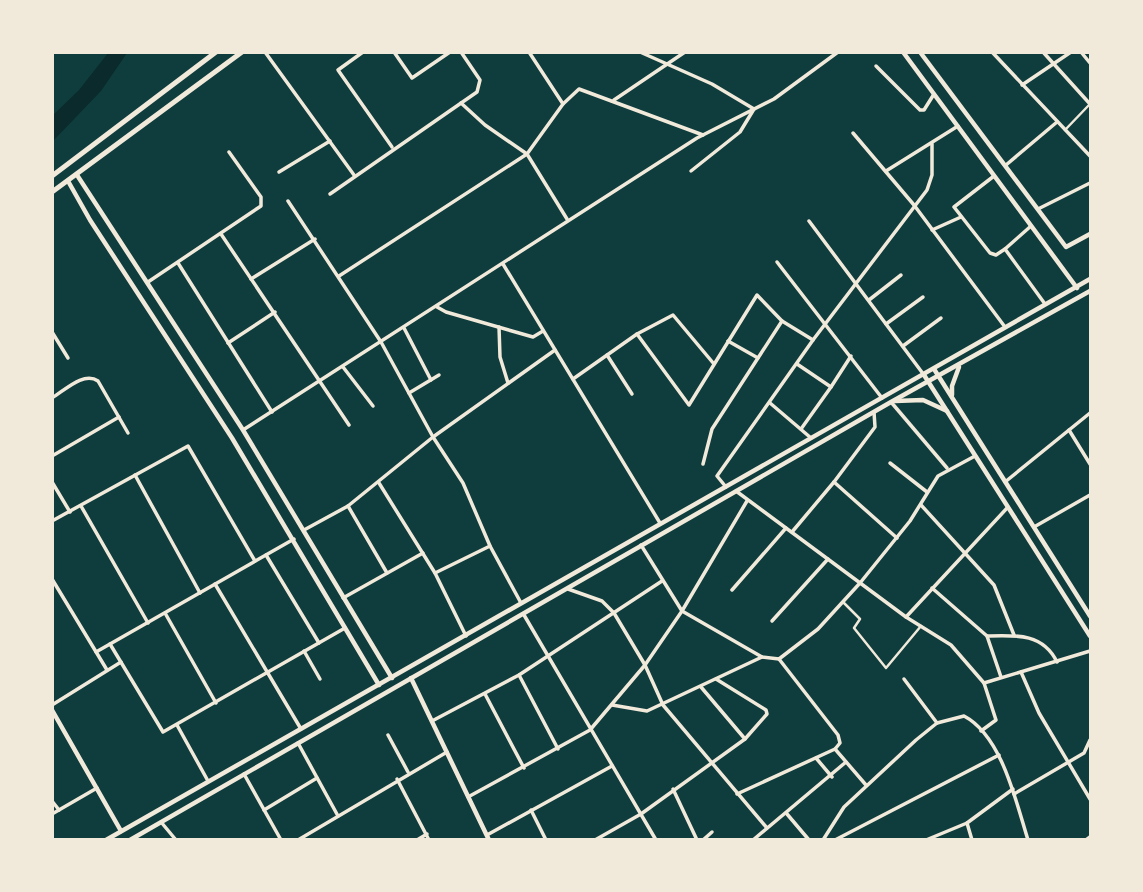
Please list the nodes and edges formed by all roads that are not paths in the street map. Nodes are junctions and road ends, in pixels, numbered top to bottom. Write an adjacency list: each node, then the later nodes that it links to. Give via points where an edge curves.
1 (216, 52): 46 (main road)
2 (242, 52): 44 (main road)
3 (265, 52): 34 (street)
4 (363, 52): 36 (street, via 338,70)
5 (394, 52): 6 (street, via 412,78)
6 (450, 52)
7 (461, 52): 25 (street, via 480,84 477,92)
8 (529, 52): 26 (street)
9 (640, 52): 20 (street)
10 (685, 52): 20 (street)
11 (838, 52): 28 (street)
12 (903, 52): 23 (main road)
13 (920, 52): 40 (main road)
14 (992, 52): 22 (street)
15 (1043, 52): 19 (street)
16 (1071, 52): 19 (street)
17 (1081, 52): 18 (street)
18 (1090, 63)
19 (1053, 65): 22 (street); 27 (street)
20 (666, 66): 24 (street); 28 (street, via 712,84)
21 (876, 66): 23 (street, via 920,110)
22 (1023, 86): 29 (street)
23 (934, 94): 30 (main road)
24 (613, 101): 26 (street, via 579,89); 33 (street)
25 (461, 103): 36 (street); 38 (street)
26 (564, 104): 38 (street)
27 (1090, 104): 31 (street)
28 (754, 109): 33 (street); 41 (street, via 740,132)
29 (1057, 122): 31 (street); 40 (street)
30 (958, 126): 35 (street); 47 (main road)
31 (1065, 130): 39 (street)
32 (853, 133): 42 (street)
33 (703, 135): 57 (street)
34 (330, 141): 43 (street); 45 (street)
35 (932, 144): 42 (street); 53 (street, via 930,183)
36 (393, 148): 45 (street)
37 (229, 152): 62 (street, via 262,203)
38 (527, 154): 57 (street); 70 (street)
39 (1090, 156)
40 (1006, 166): 54 (main road)
41 (691, 171)
42 (886, 171): 53 (street)
43 (279, 172)
44 (77, 175): 48 (main road); 55 (main road)
45 (354, 175): 51 (street)
46 (52, 176)
47 (994, 176): 56 (street, via 954,204); 60 (main road)
48 (68, 181): 50 (main road); 58 (main road)
49 (1090, 183): 54 (street)
50 (52, 192)
51 (330, 194)
52 (288, 201): 64 (street)
53 (914, 205): 61 (street); 74 (street)
54 (1038, 209): 63 (main road, via 1066,247)
55 (100, 213): 58 (main road); 73 (main road)
56 (961, 218): 61 (street); 65 (street, via 990,253)
57 (567, 219): 68 (street)
58 (90, 220): 164 (main road)
59 (809, 221): 74 (street)
60 (1031, 226): 65 (street); 75 (main road)
61 (932, 230): 88 (street)
62 (221, 234): 67 (street); 71 (street)
63 (1090, 234)
64 (315, 239): 70 (street); 71 (street)
65 (1005, 249): 79 (street)
66 (777, 262): 84 (street)
67 (178, 263): 73 (street); 95 (street)
68 (503, 264): 80 (street); 89 (street)
69 (901, 275): 78 (street)
70 (339, 276): 94 (street)
71 (251, 279): 81 (street)
72 (1090, 279): 75 (main road)
73 (147, 282): 131 (main road)
74 (856, 283): 78 (street); 84 (street)
75 (1077, 288): 79 (main road)
76 (1090, 291): 104 (main road)
77 (923, 297): 85 (street)
78 (869, 300): 85 (street)
79 (1046, 306): 88 (main road)
80 (437, 307): 86 (street); 87 (street)
81 (275, 312): 95 (street); 112 (street)
82 (941, 318): 96 (street)
83 (782, 321): 92 (street); 93 (street, via 757,295); 101 (street)
84 (826, 324): 92 (street); 99 (street)
85 (886, 324): 96 (street)
86 (499, 327): 89 (street, via 533,337); 113 (street, via 500,357)
87 (404, 328): 94 (street); 111 (street)
88 (1007, 329): 106 (main road)
89 (543, 331): 97 (street)
90 (52, 332): 100 (street)
91 (637, 334): 98 (street); 102 (street, via 673,315); 102 (street, via 689,405)
92 (813, 340): 103 (street)
93 (728, 341): 101 (street); 102 (street)
94 (381, 342): 105 (street); 116 (street)
95 (228, 343): 124 (street)
96 (903, 346): 108 (street)
97 (555, 350): 110 (street); 113 (street)
98 (607, 354): 110 (street); 117 (street)
99 (851, 356): 115 (street); 119 (street)
100 (68, 358)
101 (758, 358): 139 (street, via 712,429)
102 (713, 364)
103 (797, 364): 115 (street); 122 (street)
104 (959, 366): 109 (main road); 121 (main road, via 951,391)
105 (343, 367): 112 (street); 123 (street)
106 (934, 369): 108 (main road); 109 (main road)
107 (439, 375): 111 (street)
108 (924, 375): 114 (main road); 119 (main road)
109 (939, 377): 114 (main road); 121 (main road)
110 (573, 379): 158 (street)
111 (431, 380): 116 (street)
112 (320, 381): 124 (street); 129 (street)
113 (508, 383): 134 (street)
114 (929, 383): 120 (main road); 126 (main road)
115 (831, 387): 130 (street)
116 (409, 393): 134 (street)
117 (632, 394)
118 (52, 398): 128 (street, via 92,377)
119 (882, 398): 135 (main road)
120 (891, 402): 125 (main road); 126 (main road, via 923,400); 141 (street)
121 (954, 402): 143 (main road)
122 (770, 403): 130 (street); 147 (street, via 717,476)
123 (373, 406)
124 (272, 412): 131 (street)
125 (874, 412): 145 (street, via 875,427); 148 (main road)
126 (947, 412): 137 (main road)
127 (1090, 412): 132 (street)
128 (119, 417): 133 (street); 136 (street)
129 (349, 425)
130 (801, 429): 135 (street)
131 (243, 430): 161 (main road)
132 (1069, 430): 140 (street); 143 (street)
133 (128, 433)
134 (433, 437): 146 (street); 166 (street, via 463,483)
135 (811, 438): 147 (main road)
136 (52, 456)
137 (975, 456): 141 (street); 155 (main road)
138 (890, 463): 149 (street)
139 (703, 464)
140 (1090, 464)
141 (947, 468): 149 (street)
142 (135, 475): 153 (street); 171 (street, via 188,446); 181 (street)
143 (1005, 481): 159 (main road)
144 (52, 482): 156 (street)
145 (834, 482): 162 (street); 163 (street)
146 (379, 484): 154 (street); 167 (street)
147 (726, 487): 158 (main road)
148 (736, 491): 151 (street); 165 (main road)
149 (927, 492): 152 (street)
150 (1090, 495): 159 (street)
151 (747, 501): 160 (street); 185 (street)
152 (921, 504): 163 (street); 168 (street)
153 (80, 506): 156 (street); 192 (street)
154 (348, 506): 161 (street); 172 (street)
155 (1008, 507): 168 (street); 198 (main road)
156 (70, 512): 157 (street)
157 (52, 521)
158 (660, 523): 184 (main road)
159 (1034, 527): 189 (main road)
160 (786, 528): 162 (street); 180 (street)
161 (304, 530): 182 (main road)
162 (792, 531): 170 (street)
163 (897, 538): 176 (street)
164 (294, 540): 169 (street); 194 (main road)
165 (641, 545): 175 (street); 179 (main road)
166 (490, 546): 173 (street); 184 (street)
167 (423, 553): 172 (street); 173 (street)
168 (966, 554): 178 (street); 195 (street, via 994,585)
169 (266, 555): 171 (street); 199 (street)
170 (828, 559): 176 (street); 191 (street)
171 (255, 561): 177 (street)
172 (387, 573): 182 (street)
173 (435, 573): 196 (street)
174 (52, 579): 203 (street)
175 (662, 581): 185 (street); 187 (street)
176 (860, 583): 183 (street); 190 (street)
177 (215, 584): 181 (street); 213 (street)
178 (932, 588): 190 (street); 197 (street)
179 (568, 589): 187 (street, via 602,601); 188 (main road)
180 (732, 590)
181 (200, 593): 186 (street)
182 (342, 598): 201 (main road)
183 (843, 602): 193 (street, via 860,620 854,628 886,667); 208 (street, via 818,629)
184 (521, 603): 196 (main road)
185 (682, 611): 207 (street); 211 (street)
186 (165, 613): 192 (street); 226 (street)
187 (614, 613): 206 (street); 211 (street)
188 (524, 615): 206 (street); 218 (main road)
189 (1090, 616)
190 (906, 617): 193 (street)
191 (772, 621)
192 (148, 623): 200 (street)
193 (921, 626): 222 (street, via 951,645)
194 (345, 628): 199 (street); 204 (main road)
195 (1014, 635): 197 (street); 210 (street, via 1037,639 1048,646)
196 (466, 636): 217 (main road)
197 (987, 636): 216 (street)
198 (1090, 636)
199 (319, 643): 202 (street)
200 (110, 644): 203 (street); 209 (street)
201 (371, 645): 204 (main road); 217 (main road)
202 (304, 651): 213 (street); 219 (street)
203 (96, 652): 212 (street)
204 (359, 652): 223 (main road)
205 (1090, 652): 210 (street)
206 (549, 655): 215 (street); 235 (street)
207 (762, 657): 208 (street); 220 (street)
208 (779, 659): 241 (street, via 838,736 840,743)
209 (121, 662): 212 (street); 233 (street, via 163,732)
210 (1057, 662): 214 (street)
211 (645, 665): 228 (street); 229 (street)
212 (107, 670): 227 (street)
213 (268, 672): 226 (street); 234 (street)
214 (1021, 672): 216 (street); 248 (street)
215 (519, 675): 225 (street); 242 (street)
216 (1001, 677): 222 (street)
217 (392, 678): 223 (main road)
218 (411, 678): 231 (main road); 240 (main road)
219 (320, 679)
220 (716, 679): 224 (street); 238 (street, via 767,712)
221 (904, 679): 232 (street)
222 (984, 683): 236 (street, via 996,720)
223 (379, 685): 234 (main road)
224 (700, 686): 229 (street); 238 (street)
225 (485, 694): 231 (street); 250 (street)
226 (216, 703): 233 (street)
227 (52, 705)
228 (611, 705): 229 (street, via 640,711); 235 (street)
229 (663, 705): 246 (street)
230 (52, 710): 258 (main road)
231 (432, 721): 243 (main road)
232 (937, 723): 236 (street, via 964,716); 257 (street)
233 (177, 725): 256 (street)
234 (301, 729): 256 (main road)
235 (590, 730): 242 (street); 249 (street)
236 (981, 731): 244 (street)
237 (388, 735): 251 (street)
238 (745, 738): 246 (street)
239 (1090, 740): 248 (street, via 1084,753)
240 (298, 743): 252 (main road); 254 (street)
241 (835, 749): 245 (street); 247 (street)
242 (558, 750): 250 (street)
243 (447, 752): 251 (street); 263 (main road)
244 (999, 755): 261 (street); 297 (street)
245 (816, 758): 253 (street); 262 (street)
246 (711, 761): 259 (street); 262 (street)
247 (846, 762): 253 (street); 257 (street)
248 (1069, 762): 260 (street); 261 (street)
249 (612, 766): 268 (street); 270 (street)
250 (524, 768): 263 (street)
251 (408, 772): 255 (street)
252 (244, 775): 267 (street); 273 (main road)
253 (832, 777): 271 (street)
254 (317, 778): 267 (street); 272 (street)
255 (397, 779): 272 (street); 278 (street)
256 (208, 782): 276 (main road)
257 (866, 785): 296 (street)
258 (97, 788): 266 (street); 276 (main road)
259 (673, 789): 270 (street); 292 (street)
260 (1088, 790): 264 (street)
261 (1013, 792): 274 (street); 300 (street)
262 (737, 794): 275 (street)
263 (468, 797): 279 (main road)
264 (1090, 799)
265 (52, 801): 266 (street)
266 (59, 810): 269 (street)
267 (264, 810): 285 (street)
268 (531, 810): 279 (street); 289 (street)
269 (52, 814)
270 (641, 814): 290 (street); 291 (street)
271 (787, 814): 275 (street); 295 (street)
272 (338, 816): 286 (street)
273 (162, 822): 283 (main road); 284 (street)
274 (967, 823): 298 (street); 299 (street)
275 (767, 828): 280 (street)
276 (121, 831): 282 (main road)
277 (712, 832): 293 (street)
278 (427, 834): 287 (street); 288 (street)
279 (488, 837)
280 (759, 837): 294 (street)
281 (1090, 837): 301 (street)
282 (106, 839)
283 (130, 839)
284 (176, 839)
285 (281, 839)
286 (298, 839)
287 (417, 839)
288 (429, 839)
289 (546, 839)
290 (595, 839)
291 (656, 839)
292 (697, 839)
293 (703, 839)
294 (753, 839)
295 (809, 839)
296 (822, 839)
297 (835, 839)
298 (926, 839)
299 (972, 839)
300 (1028, 839)
301 (1086, 839)

